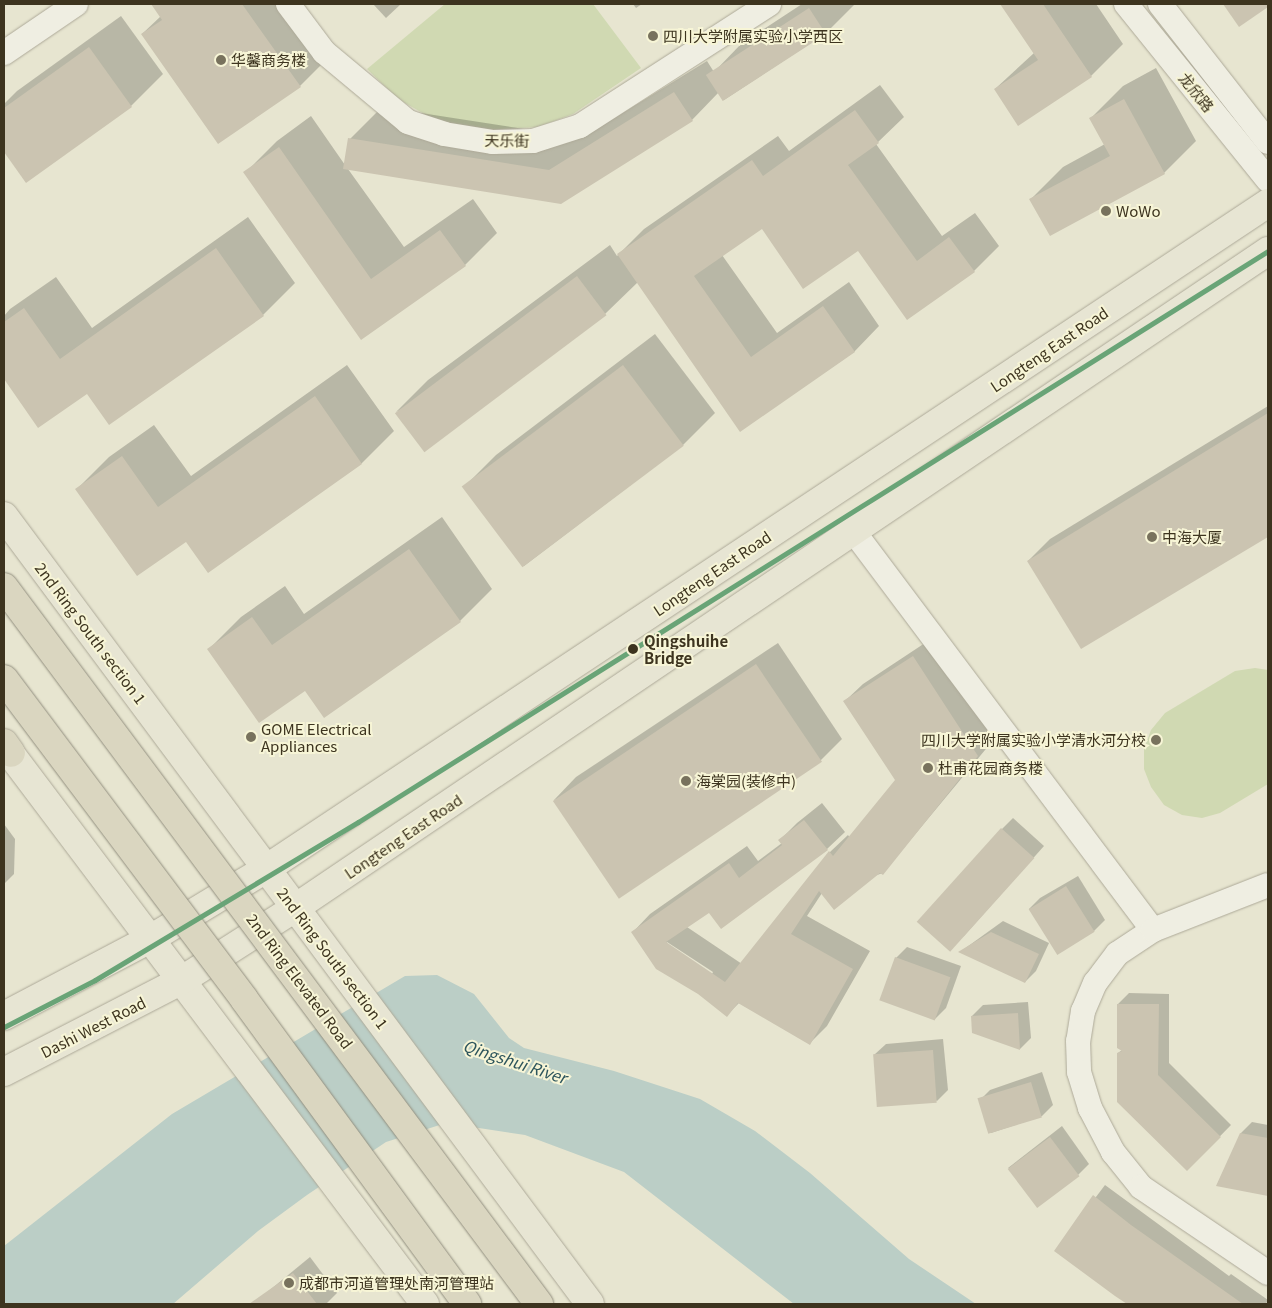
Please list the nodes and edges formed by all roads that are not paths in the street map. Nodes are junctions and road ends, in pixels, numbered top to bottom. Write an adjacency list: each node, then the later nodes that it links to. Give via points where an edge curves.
1 (76, 4): 6 (street)
2 (288, 4): 3 (street, 天乐街, via 324,52 408,122 444,134 493,142 533,141 580,126)
3 (769, 4)
4 (1126, 4): 8 (street, 龙欣路)
5 (1160, 4): 7 (street)
6 (4, 53)
7 (1268, 142)
8 (1268, 180)
9 (1268, 203): 16 (main road, Longteng East Road)
10 (1268, 251): 12 (main road, Longteng East Road)
11 (4, 516): 16 (main road, 2nd Ring South section 1)
12 (854, 532): 18 (main road, Longteng East Road); 19 (street)
13 (4, 587): 27 (highway, 2nd Ring Elevated Road, bridge)
14 (4, 679): 26 (highway, bridge, via 244,998)
15 (6, 747): 20 (main road)
16 (266, 869): 18 (main road, 2nd Ring South section 1); 20 (main road, Longteng East Road)
17 (1268, 885): 19 (street)
18 (296, 908): 21 (main road, Longteng East Road); 28 (main road, 2nd Ring South section 1)
19 (1153, 930): 24 (street, via 1118,954 1095,983 1083,1011 1078,1041 1079,1072 1090,1108 1113,1152 1141,1187)
20 (152, 938): 21 (main road); 22 (main road)
21 (182, 980): 23 (main road, Dashi West Road); 25 (main road)
22 (4, 1016)
23 (4, 1072)
24 (1268, 1273)
25 (425, 1304)
26 (467, 1304)
27 (539, 1304)
28 (590, 1304)

